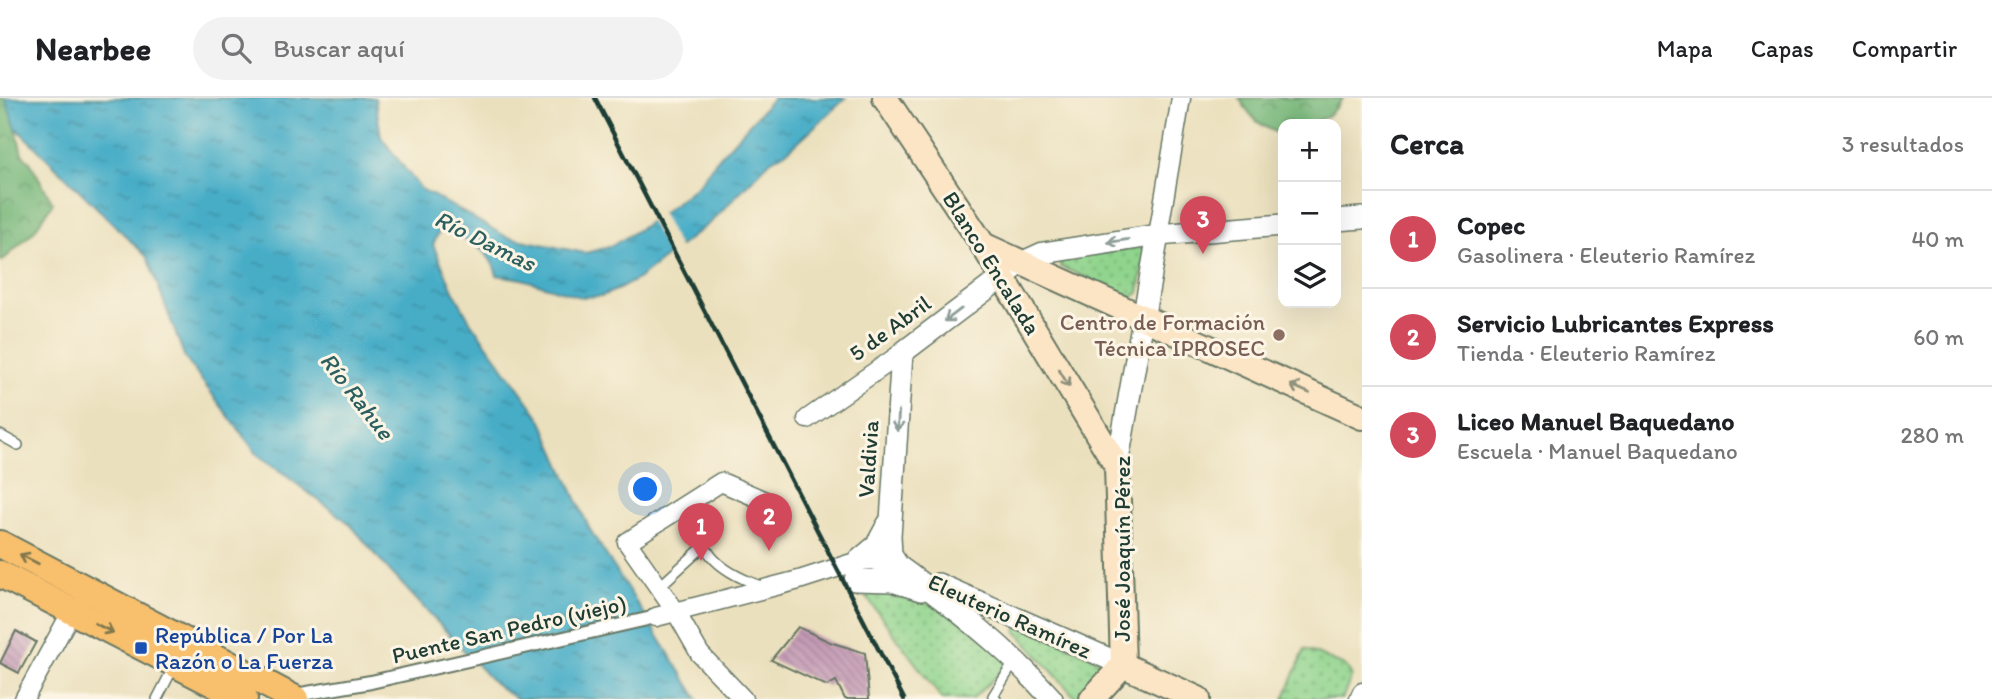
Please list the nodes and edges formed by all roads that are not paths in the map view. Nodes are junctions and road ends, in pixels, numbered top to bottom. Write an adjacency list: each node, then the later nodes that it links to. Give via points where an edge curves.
1 (885, 98): 7 (main road, Blanco Encalada, via 983,245)
2 (1181, 98): 6 (street, José Joaquín Pérez)
3 (1362, 218): 4 (street)
4 (1341, 220)
5 (1278, 225): 6 (street, 5 de Abril)
6 (1158, 235): 7 (street, 5 de Abril, one-way to 7, via 1043,253); 8 (street, José Joaquín Pérez)
7 (1012, 271): 8 (main road); 9 (street, 5 de Abril, one-way to 9); 14 (main road, Blanco Encalada, one-way to 14)
8 (1144, 319): 10 (main road, one-way to 8); 14 (street, José Joaquín Pérez)
9 (902, 353): 11 (street, 5 de Abril); 17 (street, Valdivia, one-way to 17)
10 (1362, 417)
11 (807, 419)
12 (0, 435): 13 (lane)
13 (18, 444)
14 (1117, 466): 33 (main road, José Joaquín Pérez)
15 (701, 494): 16 (street, via 721,482); 20 (lane, via 699,524); 24 (street, via 627,542)
16 (770, 503)
17 (891, 515): 19 (street, Valdivia); 22 (street, via 883,537)
18 (0, 544): 26 (main road, one-way to 18)
19 (890, 544): 21 (street, Valdivia); 31 (street, via 898,556 1011,609)
20 (705, 545): 24 (lane); 25 (lane, via 724,570)
21 (898, 566): 22 (street); 27 (street); 31 (street, Eleuterio Ramírez)
22 (856, 571): 25 (street); 27 (street, via 928,593)
23 (0, 574): 28 (main road)
24 (658, 587): 29 (street)
25 (766, 588): 29 (street)
26 (102, 596): 28 (street); 37 (main road)
27 (957, 609): 32 (street)
28 (72, 611): 34 (main road, one-way to 34); 38 (street)
29 (676, 612): 30 (street); 41 (street, via 706,663)
30 (656, 617): 37 (street, Puente San Pedro (viejo))
31 (1035, 628): 33 (street, Eleuterio Ramírez)
32 (1016, 659): 42 (lane, via 993,696); 43 (street)
33 (1122, 665): 44 (main road, José Joaquín Pérez); 45 (main road, Eleuterio Ramírez, via 1154,684)
34 (167, 666): 35 (lane); 39 (lane); 40 (main road)
35 (181, 680)
36 (1362, 692): 46 (street)
37 (292, 697)
38 (24, 699)
39 (158, 699)
40 (244, 699)
41 (743, 699)
42 (996, 699)
43 (1052, 699)
44 (1092, 699)
45 (1198, 699)
46 (1359, 699)

